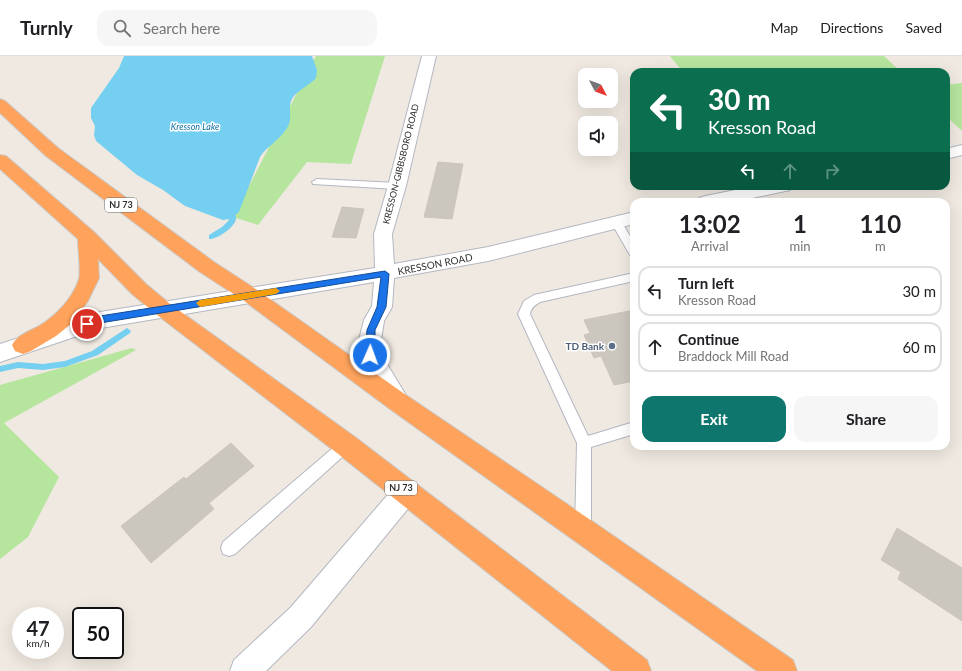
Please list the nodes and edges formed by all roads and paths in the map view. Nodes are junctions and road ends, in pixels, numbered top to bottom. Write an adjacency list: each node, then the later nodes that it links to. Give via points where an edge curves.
1 (429, 56): 7 (main road, KRESSON-GIBBSBORO ROAD)
2 (0, 104): 16 (highway, NJ 73, via 52,152 200,263)
3 (962, 150): 4 (main road)
4 (950, 153)
5 (0, 160): 12 (highway, NJ 73)
6 (317, 182): 7 (lane)
7 (397, 186): 14 (main road, KRESSON-GIBBSBORO ROAD, via 383,234)
8 (764, 190): 9 (main road)
9 (725, 198)
10 (630, 219): 11 (main road, KRESSON ROAD)
11 (616, 222): 13 (lane); 14 (main road, KRESSON ROAD, via 488,254)
12 (87, 237): 17 (highway, NJ 73); 18 (highway, via 89,278 77,304 49,330)
13 (630, 245)
14 (385, 274): 16 (main road, KRESSON ROAD); 20 (main road, KRESSON-GIBBSBORO ROAD, via 382,307 371,330 370,355)
15 (630, 278): 22 (lane, via 538,298 529,303 524,314)
16 (250, 295): 17 (main road, KRESSON ROAD); 20 (highway, NJ 73)
17 (163, 309): 18 (main road, KRESSON ROAD, via 100,320); 23 (highway, NJ 73)
18 (23, 345): 19 (main road, KRESSON ROAD)
19 (0, 353)
20 (398, 402): 25 (highway, NJ 73)
21 (630, 429): 22 (lane)
22 (584, 443): 25 (lane)
23 (346, 445): 24 (highway, NJ 73); 26 (lane)
24 (406, 492): 27 (main road, via 301,617); 28 (highway, NJ 73)
25 (583, 530): 29 (highway, NJ 73)
26 (229, 548)
27 (245, 671)
28 (636, 671)
29 (782, 671)

